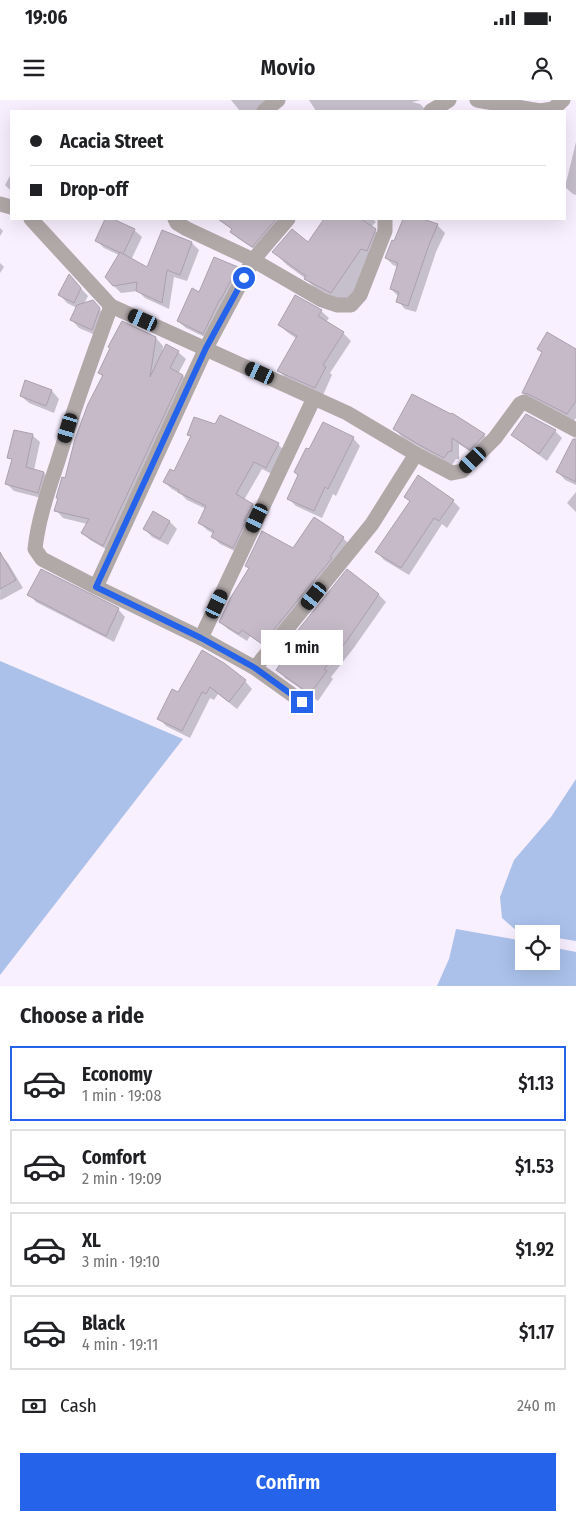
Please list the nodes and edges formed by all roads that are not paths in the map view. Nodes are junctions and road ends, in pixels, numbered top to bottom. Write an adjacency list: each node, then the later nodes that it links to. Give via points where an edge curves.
1 (278, 100): 5 (street)
2 (449, 100): 6 (street)
3 (477, 100): 7 (street)
4 (563, 100): 8 (street, via 554,109)
5 (265, 110)
6 (433, 110)
7 (534, 110)
8 (547, 110)
9 (32, 220): 14 (street)
10 (176, 220): 13 (street)
11 (287, 220): 13 (street)
12 (385, 220): 13 (street, via 385,232 360,295 351,305 322,300)
13 (253, 260): 15 (street)
14 (112, 306): 15 (street); 19 (street, via 72,413 35,549 42,559)
15 (206, 348): 16 (street); 19 (street)
16 (314, 398): 18 (street, via 347,412); 20 (street)
17 (576, 430): 18 (street, via 524,402 462,471 452,473)
18 (416, 454): 21 (street, via 372,524)
19 (96, 587): 20 (street)
20 (201, 638): 21 (street)
21 (255, 668): 22 (street)
22 (302, 702)

